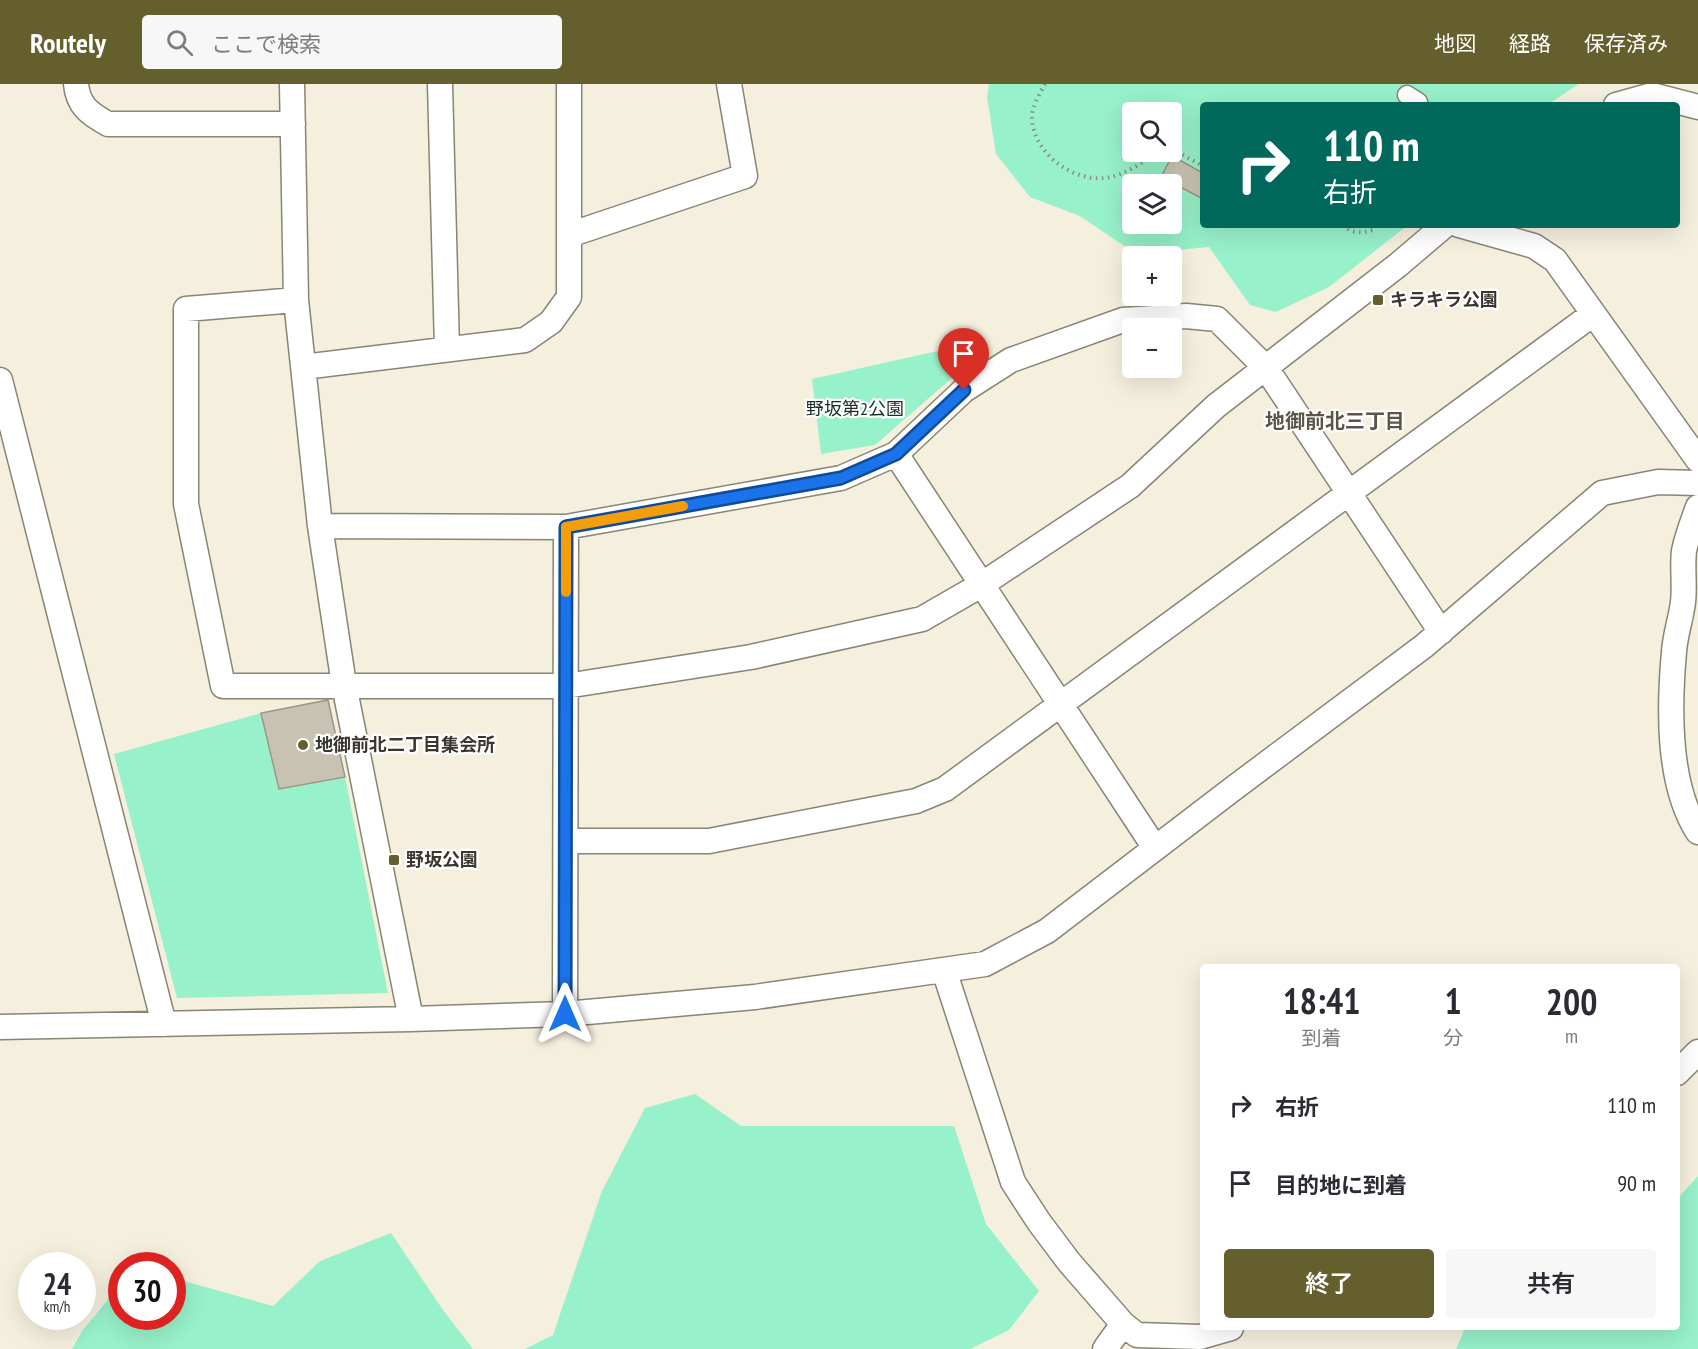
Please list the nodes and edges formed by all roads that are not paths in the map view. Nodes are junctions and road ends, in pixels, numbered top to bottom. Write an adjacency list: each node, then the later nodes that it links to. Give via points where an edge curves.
1 (76, 84): 10 (street, via 77,96 88,112 108,124)
2 (292, 84): 10 (street)
3 (440, 84): 16 (street)
4 (569, 84): 13 (street)
5 (729, 84): 13 (street, via 745,176)
6 (1627, 102): 7 (street, via 1652,95)
7 (1679, 102)
8 (1680, 102): 9 (street)
9 (1698, 107)
10 (293, 124): 14 (street)
11 (1441, 228): 18 (street)
12 (1470, 228): 15 (street, via 1534,246 1554,260)
13 (569, 235): 16 (street, via 569,297 551,322 525,340)
14 (296, 300): 17 (street); 29 (street, via 186,309 186,504 223,686)
15 (1593, 314): 21 (street); 23 (street)
16 (447, 349): 17 (street)
17 (303, 367): 25 (street)
18 (1266, 368): 20 (street, via 1217,319 1186,316 1123,320 1011,360 964,390); 23 (street); 27 (street, via 1216,406 1130,486)
19 (0, 380): 38 (street)
20 (896, 454): 26 (street, via 841,478); 27 (street)
21 (1698, 460)
22 (1698, 483): 28 (street, via 1658,482 1602,493)
23 (1349, 494): 28 (street); 31 (street)
24 (1698, 507): 32 (street, via 1684,552 1683,603 1674,650 1672,700 1673,751 1688,817)
25 (320, 526): 26 (street); 29 (street)
26 (566, 527): 30 (street)
27 (981, 585): 30 (street, via 922,619 751,657); 31 (street)
28 (1441, 632): 34 (street)
29 (344, 685): 30 (street); 37 (street)
30 (566, 686): 33 (street)
31 (1060, 705): 33 (street, via 945,789 916,801 709,841); 34 (street)
32 (1698, 832)
33 (566, 841): 36 (street)
34 (1155, 848): 35 (street, via 1047,931 985,964)
35 (944, 970): 36 (street, via 755,997); 42 (street, via 1013,1182 1069,1262)
36 (565, 1014): 37 (street)
37 (411, 1019): 38 (street)
38 (164, 1024): 39 (street)
39 (0, 1027)
40 (1698, 1052): 41 (street)
41 (1680, 1070)
42 (1123, 1324): 43 (street, via 1137,1335 1200,1337); 44 (street)
43 (1224, 1330)
44 (1105, 1349)

